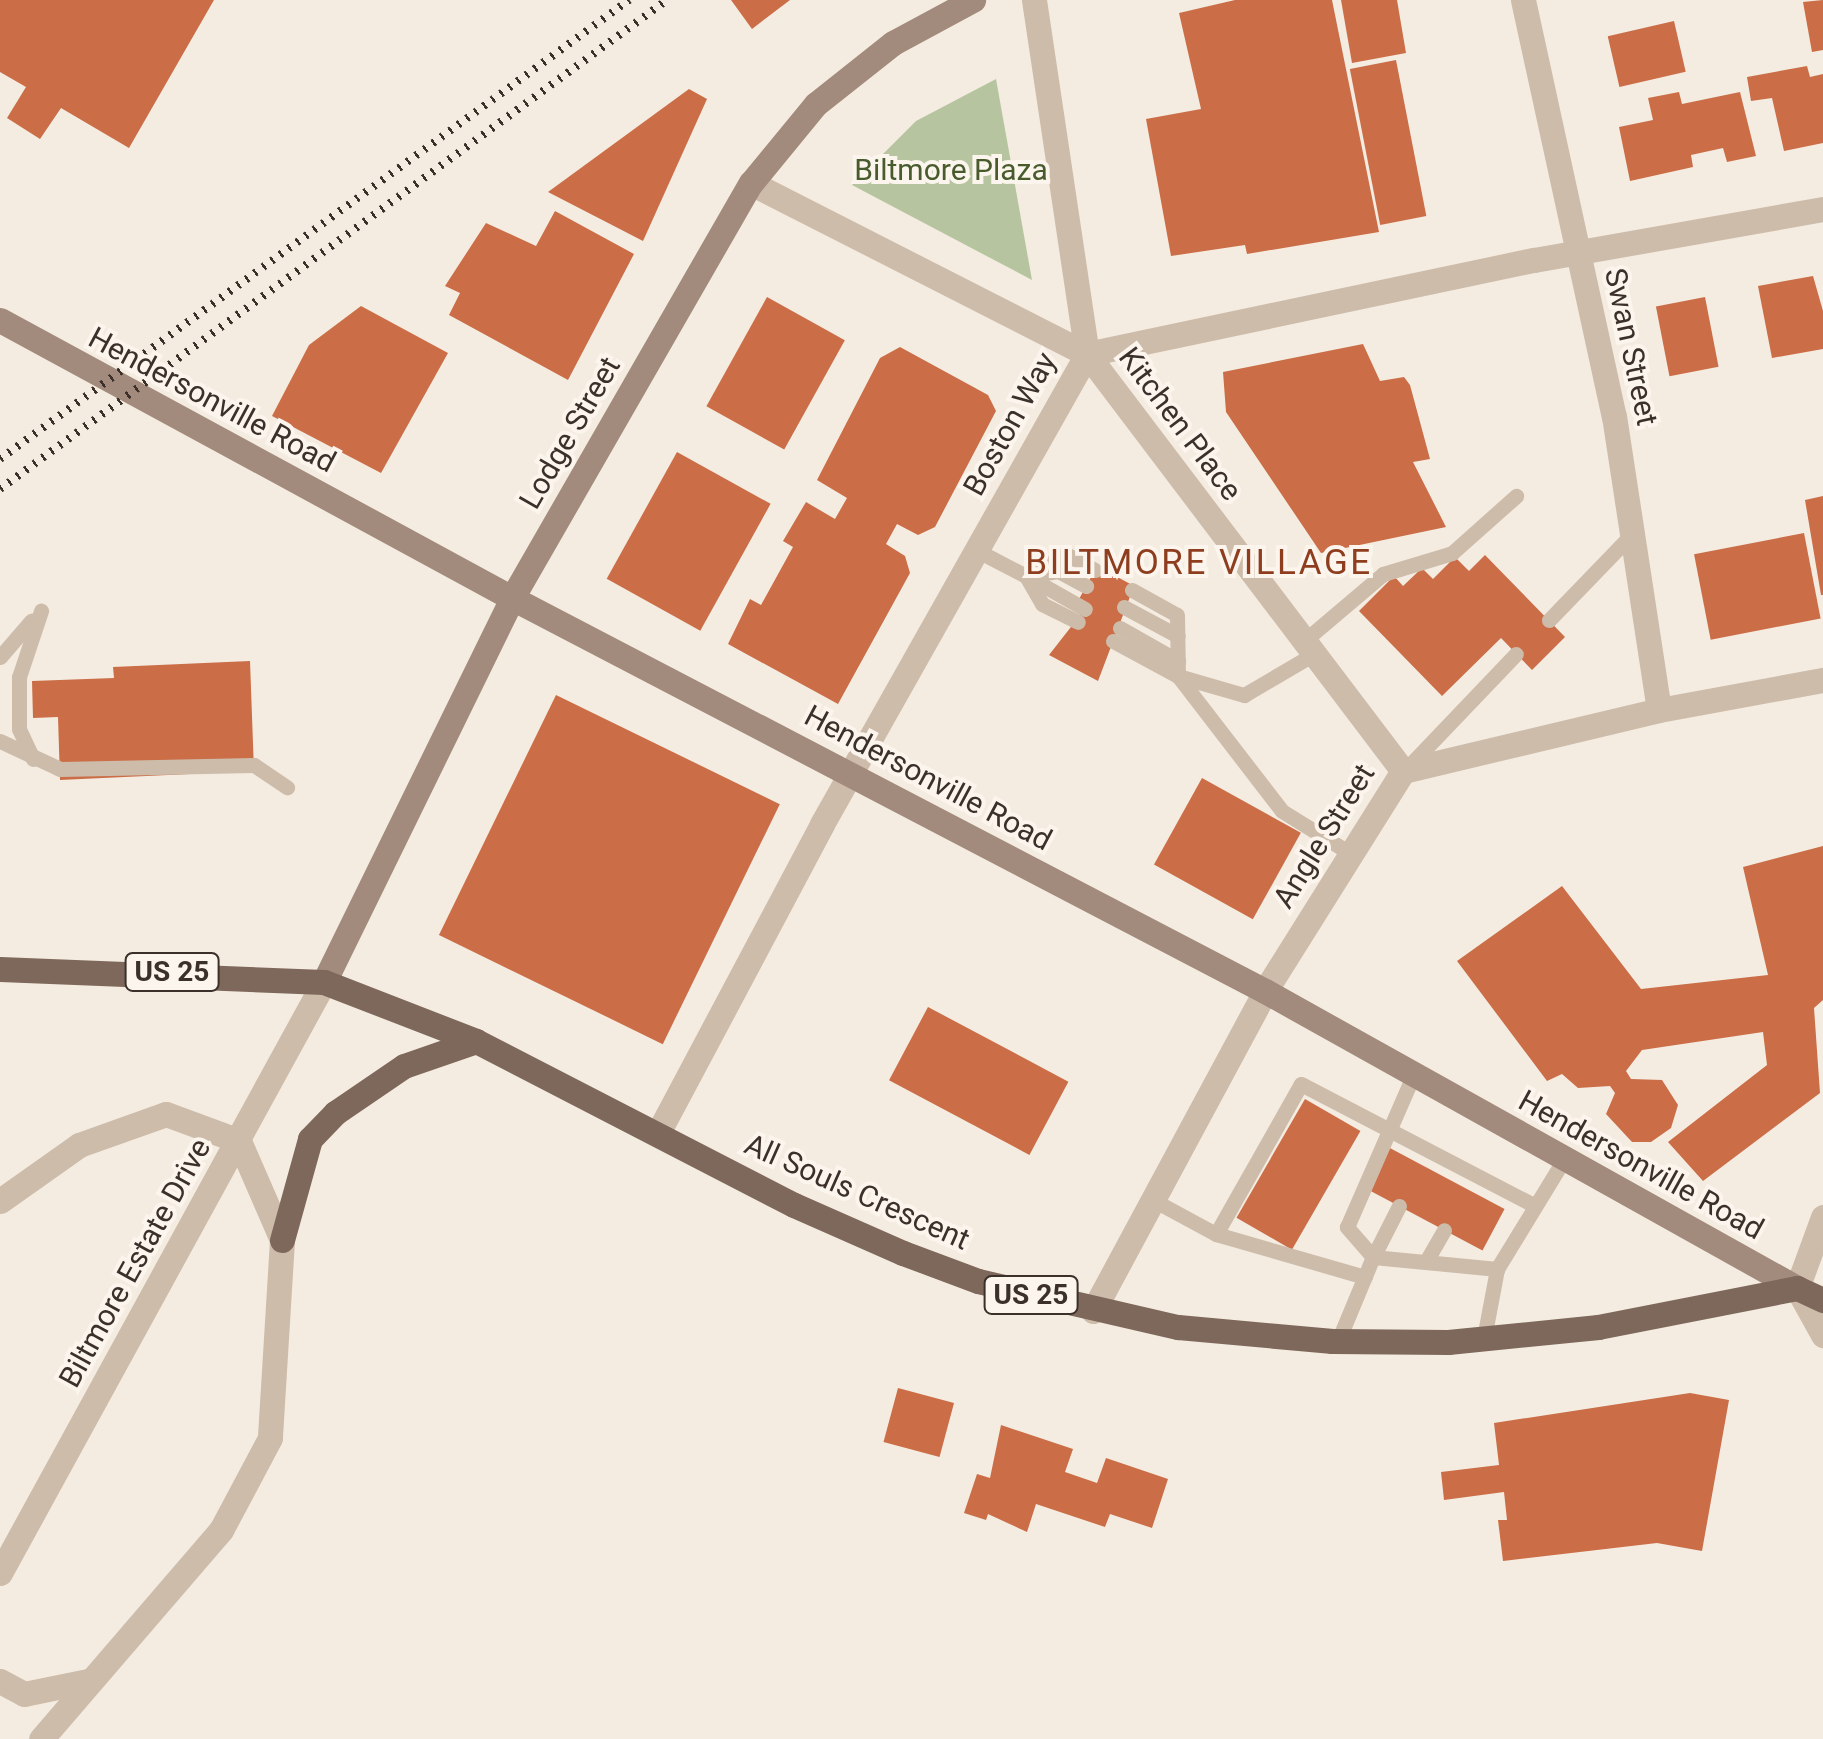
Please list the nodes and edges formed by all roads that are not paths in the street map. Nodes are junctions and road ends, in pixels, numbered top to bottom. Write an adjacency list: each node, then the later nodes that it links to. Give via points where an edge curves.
1 (973, 0): 4 (main road, Lodge Street, via 893,43 816,104)
2 (1034, 0): 8 (street)
3 (1523, 0): 6 (street, Swan Street)
4 (751, 183): 8 (street); 16 (main road, Lodge Street)
5 (1823, 210): 6 (street, Boston Way)
6 (1578, 254): 8 (street, Boston Way); 10 (street, Swan Street)
7 (0, 320): 16 (main road, Hendersonville Road)
8 (1087, 354): 11 (street, Boston Way); 22 (street, Kitchen Place)
9 (1516, 496): 22 (lane, via 1452,553 1383,574)
10 (1634, 532): 19 (lane); 27 (street, Swan Street)
11 (976, 550): 13 (lane); 31 (street, Boston Way)
12 (1095, 570): 13 (lane, via 1066,554)
13 (1026, 576): 14 (lane, via 1058,571); 18 (lane, via 1042,604)
14 (1086, 586)
15 (1132, 590): 21 (lane, via 1178,615)
16 (512, 598): 31 (main road, Hendersonville Road); 35 (main road, Lodge Street)
17 (1124, 606): 21 (lane)
18 (1082, 615)
19 (1548, 620)
20 (1117, 635): 25 (lane)
21 (1178, 636): 25 (lane)
22 (1309, 647): 25 (lane, via 1244,694); 30 (street, Kitchen Place)
23 (1516, 654): 30 (lane)
24 (0, 656): 29 (lane, via 40,611 19,678 18,730)
25 (1178, 668): 33 (lane, via 1282,811)
26 (1823, 680): 27 (street, Angle Street)
27 (1659, 710): 30 (street, Angle Street)
28 (0, 741): 29 (lane)
29 (37, 763): 32 (lane, via 60,769 254,765)
30 (1403, 772): 33 (street, Angle Street)
31 (850, 773): 36 (main road, Hendersonville Road); 40 (street, Boston Way)
32 (288, 787)
33 (1348, 852): 36 (street, Angle Street)
34 (10, 968): 35 (main road, US 25)
35 (324, 982): 37 (main road, All Souls Crescent / US 25); 41 (street, Biltmore Estate Drive)
36 (1265, 991): 38 (main road, Hendersonville Road); 47 (street, Angle Street)
37 (476, 1040): 40 (main road, All Souls Crescent / US 25); 54 (main road, via 404,1066 335,1113 310,1139)
38 (1414, 1074): 39 (lane); 43 (main road, Hendersonville Road)
39 (1386, 1126): 42 (lane); 53 (lane, via 1300,1084); 55 (lane, via 1347,1227)
40 (658, 1133): 61 (main road, All Souls Crescent / US 25, via 794,1206 903,1253 978,1282)
41 (239, 1140): 48 (street, via 166,1114 79,1145); 54 (street); 65 (street, Biltmore Estate Drive)
42 (1428, 1145): 44 (lane); 45 (lane)
43 (1564, 1160): 50 (lane); 59 (main road, Hendersonville Road)
44 (1418, 1163)
45 (1475, 1172): 46 (lane); 50 (lane)
46 (1466, 1189)
47 (1153, 1200): 53 (lane); 61 (street, Angle Street)
48 (0, 1201)
49 (1399, 1206): 55 (lane)
50 (1535, 1206): 57 (lane)
51 (1823, 1217): 59 (street)
52 (1444, 1230): 56 (lane)
53 (1216, 1234): 58 (lane)
54 (282, 1240): 66 (street, via 270,1438 221,1530)
55 (1373, 1257): 56 (lane); 58 (lane)
56 (1428, 1258): 57 (lane)
57 (1497, 1269): 63 (lane)
58 (1365, 1278): 64 (lane)
59 (1797, 1288): 60 (main road, Hendersonville Road); 62 (street); 63 (main road, All Souls Crescent / US 25, via 1598,1327)
60 (1823, 1300)
61 (1093, 1311): 64 (main road, All Souls Crescent / US 25, via 1178,1327)
62 (1823, 1335)
63 (1484, 1338): 64 (main road, All Souls Crescent / US 25)
64 (1338, 1341)
65 (0, 1574)
66 (92, 1680): 67 (street, via 24,1694); 68 (street)
67 (0, 1681)
68 (41, 1739)

